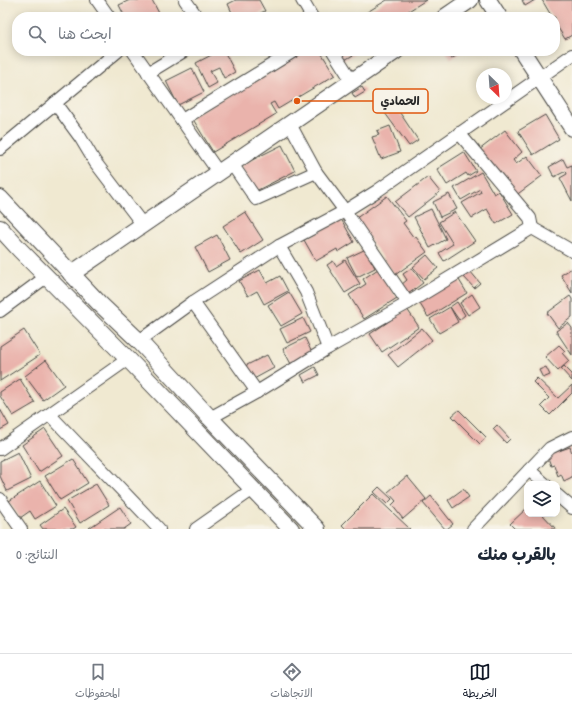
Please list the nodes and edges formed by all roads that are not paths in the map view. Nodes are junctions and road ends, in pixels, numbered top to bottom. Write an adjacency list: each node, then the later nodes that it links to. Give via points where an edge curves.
1 (97, 0): 6 (street)
2 (185, 0): 7 (street)
3 (302, 0): 8 (street)
4 (470, 0): 9 (street)
5 (488, 0): 10 (street)
6 (105, 12)
7 (194, 12)
8 (309, 12)
9 (452, 12)
10 (496, 12)
11 (572, 55): 20 (street)
12 (112, 56): 22 (street)
13 (136, 56): 19 (street)
14 (176, 56): 19 (street)
15 (286, 56): 23 (street)
16 (336, 56): 21 (street)
17 (389, 56): 21 (street)
18 (525, 56): 20 (street)
19 (148, 73): 23 (street)
20 (539, 77): 25 (street); 26 (street)
21 (352, 81): 24 (street)
22 (55, 103): 27 (street); 33 (street, via 95,162)
23 (182, 120): 30 (street)
24 (290, 124): 28 (street); 29 (street)
25 (572, 128)
26 (459, 133): 32 (street); 35 (street, via 530,218)
27 (0, 149)
28 (232, 164): 29 (street, via 256,199); 30 (street)
29 (316, 172): 32 (street)
30 (219, 173): 33 (street)
31 (0, 198): 38 (street)
32 (346, 211): 36 (street); 41 (street)
33 (143, 225): 38 (street)
34 (0, 228): 39 (street)
35 (532, 228): 37 (street); 41 (street)
36 (278, 246): 40 (street); 44 (street, via 306,292)
37 (572, 251)
38 (71, 274): 43 (street)
39 (46, 277): 42 (street); 45 (street)
40 (193, 302): 43 (street); 46 (street)
41 (408, 302): 44 (street)
42 (0, 311)
43 (139, 341): 48 (street)
44 (328, 348): 46 (street)
45 (128, 359): 47 (street); 53 (street)
46 (257, 392): 48 (street)
47 (50, 415): 50 (street); 58 (street)
48 (210, 418): 61 (street)
49 (572, 437): 51 (street, via 550,448)
50 (0, 448)
51 (529, 470): 52 (street); 62 (street)
52 (542, 481)
53 (253, 489): 59 (street); 60 (street)
54 (560, 498): 56 (street)
55 (0, 499): 57 (street)
56 (572, 508)
57 (21, 529)
58 (159, 529)
59 (196, 529)
60 (290, 529)
61 (317, 529)
62 (474, 529)

